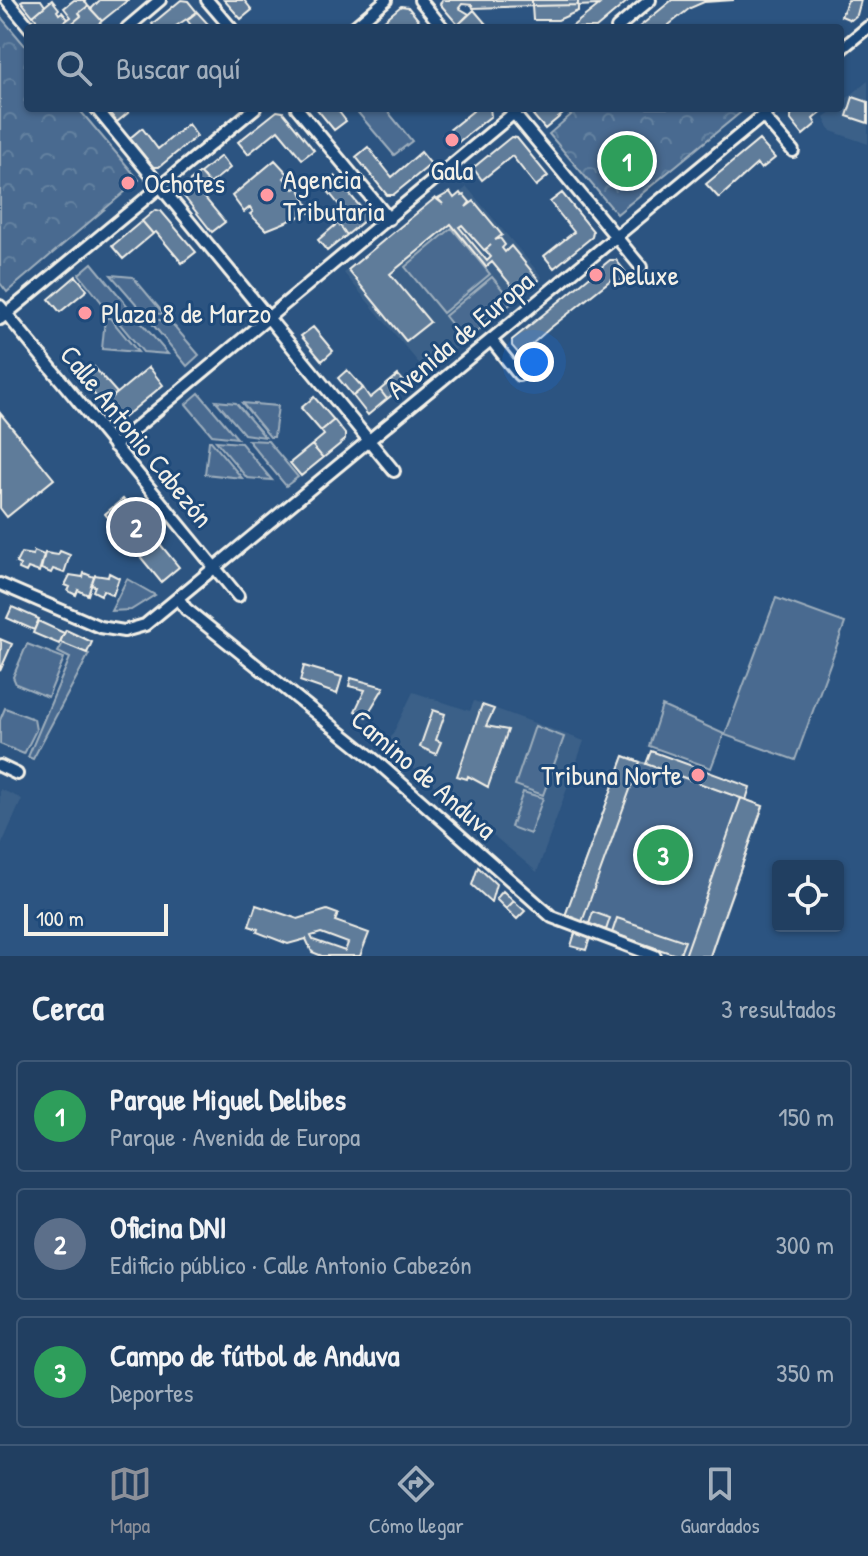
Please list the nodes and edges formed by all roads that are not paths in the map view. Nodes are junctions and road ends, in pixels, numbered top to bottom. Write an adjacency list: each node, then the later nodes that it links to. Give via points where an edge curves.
1 (7, 0): 7 (street)
2 (160, 0): 8 (street)
3 (207, 0): 9 (street)
4 (386, 0): 10 (street)
5 (420, 0): 11 (street)
6 (650, 0): 12 (street)
7 (27, 24)
8 (132, 24)
9 (228, 24)
10 (358, 24)
11 (440, 24)
12 (622, 24)
13 (868, 27): 14 (street)
14 (844, 47)
15 (99, 112): 22 (street)
16 (250, 112): 22 (street)
17 (300, 112): 23 (street)
18 (513, 112): 23 (street)
19 (517, 112): 24 (street)
20 (767, 112): 21 (street); 24 (street, Avenida de Europa)
21 (793, 151)
22 (160, 186): 26 (street); 27 (street)
23 (389, 219): 27 (street)
24 (617, 237): 25 (street); 28 (street, Avenida de Europa)
25 (641, 267)
26 (2, 313): 31 (street, Calle Antonio Cabezón)
27 (268, 317): 30 (street); 31 (street)
28 (492, 341): 29 (street); 30 (street, Avenida de Europa)
29 (519, 375)
30 (371, 440): 32 (street); 33 (street, Avenida de Europa)
31 (114, 446): 33 (street, Calle Antonio Cabezón)
32 (394, 471)
33 (216, 569): 35 (street, Calle Antonio Cabezón); 36 (street, Avenida de Europa)
34 (0, 584): 36 (street, Avenida de Europa, via 100,627 124,631 145,625)
35 (238, 596)
36 (179, 599): 39 (street, Camino de Anduva, via 377,762 552,917)
37 (0, 766): 38 (street)
38 (17, 774)
39 (655, 956)

